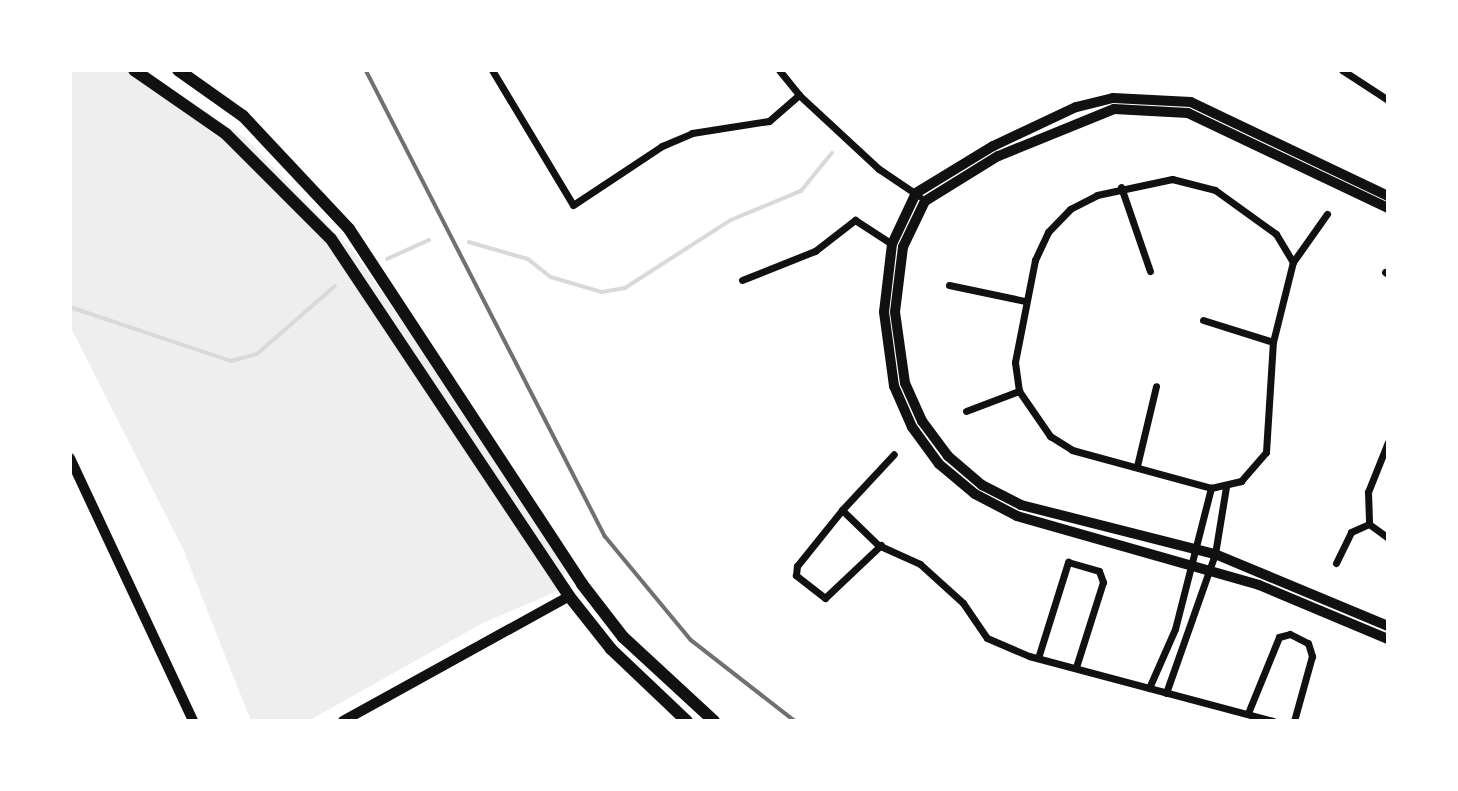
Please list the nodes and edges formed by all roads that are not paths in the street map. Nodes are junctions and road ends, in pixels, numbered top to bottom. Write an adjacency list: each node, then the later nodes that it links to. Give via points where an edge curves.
1 (134, 70): 40 (main road, via 226,134 331,239)
2 (178, 70): 51 (main road, via 243,116 349,229 582,584 632,647)
3 (492, 70): 6 (street, via 573,205 662,146 692,133 769,121)
4 (779, 70): 6 (street)
5 (1342, 70): 7 (street)
6 (799, 95): 9 (street, via 879,169)
7 (1388, 100)
8 (1121, 187): 15 (street, via 1172,179 1215,190 1276,234); 16 (street); 19 (street, via 1070,209 1048,232)
9 (916, 193): 10 (street, via 947,169 1076,107 1150,96 1233,118); 11 (street); 14 (street)
10 (1388, 196)
11 (925, 201): 12 (street, via 953,179 1080,118 1149,108 1228,128); 35 (street, via 896,281 897,346 922,421 948,456 1021,505)
12 (1388, 208)
13 (1327, 214): 15 (street)
14 (892, 244): 17 (street, via 855,220 816,251); 38 (street, via 885,280 886,348 912,426 939,464 975,494 1017,516)
15 (1293, 262): 21 (street, via 1290,295)
16 (1150, 271)
17 (743, 280)
18 (949, 285): 19 (street)
19 (1025, 301): 23 (street, via 1015,362)
20 (1203, 320): 21 (street)
21 (1273, 342): 29 (street, via 1266,452 1256,468)
22 (1156, 386): 28 (street)
23 (1019, 391): 24 (street); 28 (street, via 1049,436 1072,450)
24 (966, 411)
25 (1388, 442): 32 (street, via 1368,492)
26 (894, 454): 31 (street)
27 (70, 458): 48 (street)
28 (1137, 466): 30 (street)
29 (1226, 487): 30 (street); 36 (street)
30 (1210, 488): 35 (street)
31 (842, 510): 34 (street); 34 (street, via 797,566 796,575 816,594 825,598 848,583)
32 (1369, 524): 33 (street); 37 (street, via 1351,532)
33 (1388, 538)
34 (881, 545): 43 (street, via 920,564 963,603 987,638)
35 (1195, 551): 36 (street); 38 (street)
36 (1215, 554): 39 (street); 41 (street)
37 (1336, 563)
38 (1192, 566): 39 (street); 45 (street, via 1175,629)
39 (1208, 572): 42 (street, via 1259,585); 46 (street)
40 (569, 596): 49 (street); 50 (main road, via 611,649)
41 (1388, 626)
42 (1388, 639)
43 (1038, 658): 44 (street); 44 (street, via 1068,562 1099,571 1103,582)
44 (1076, 667): 45 (street)
45 (1149, 688): 46 (street)
46 (1166, 693): 47 (street)
47 (1248, 713): 52 (street); 53 (street, via 1279,638 1290,634 1308,643 1312,656)
48 (193, 721)
49 (343, 721)
50 (687, 721)
51 (714, 721)
52 (1274, 721)
53 (1294, 721)

